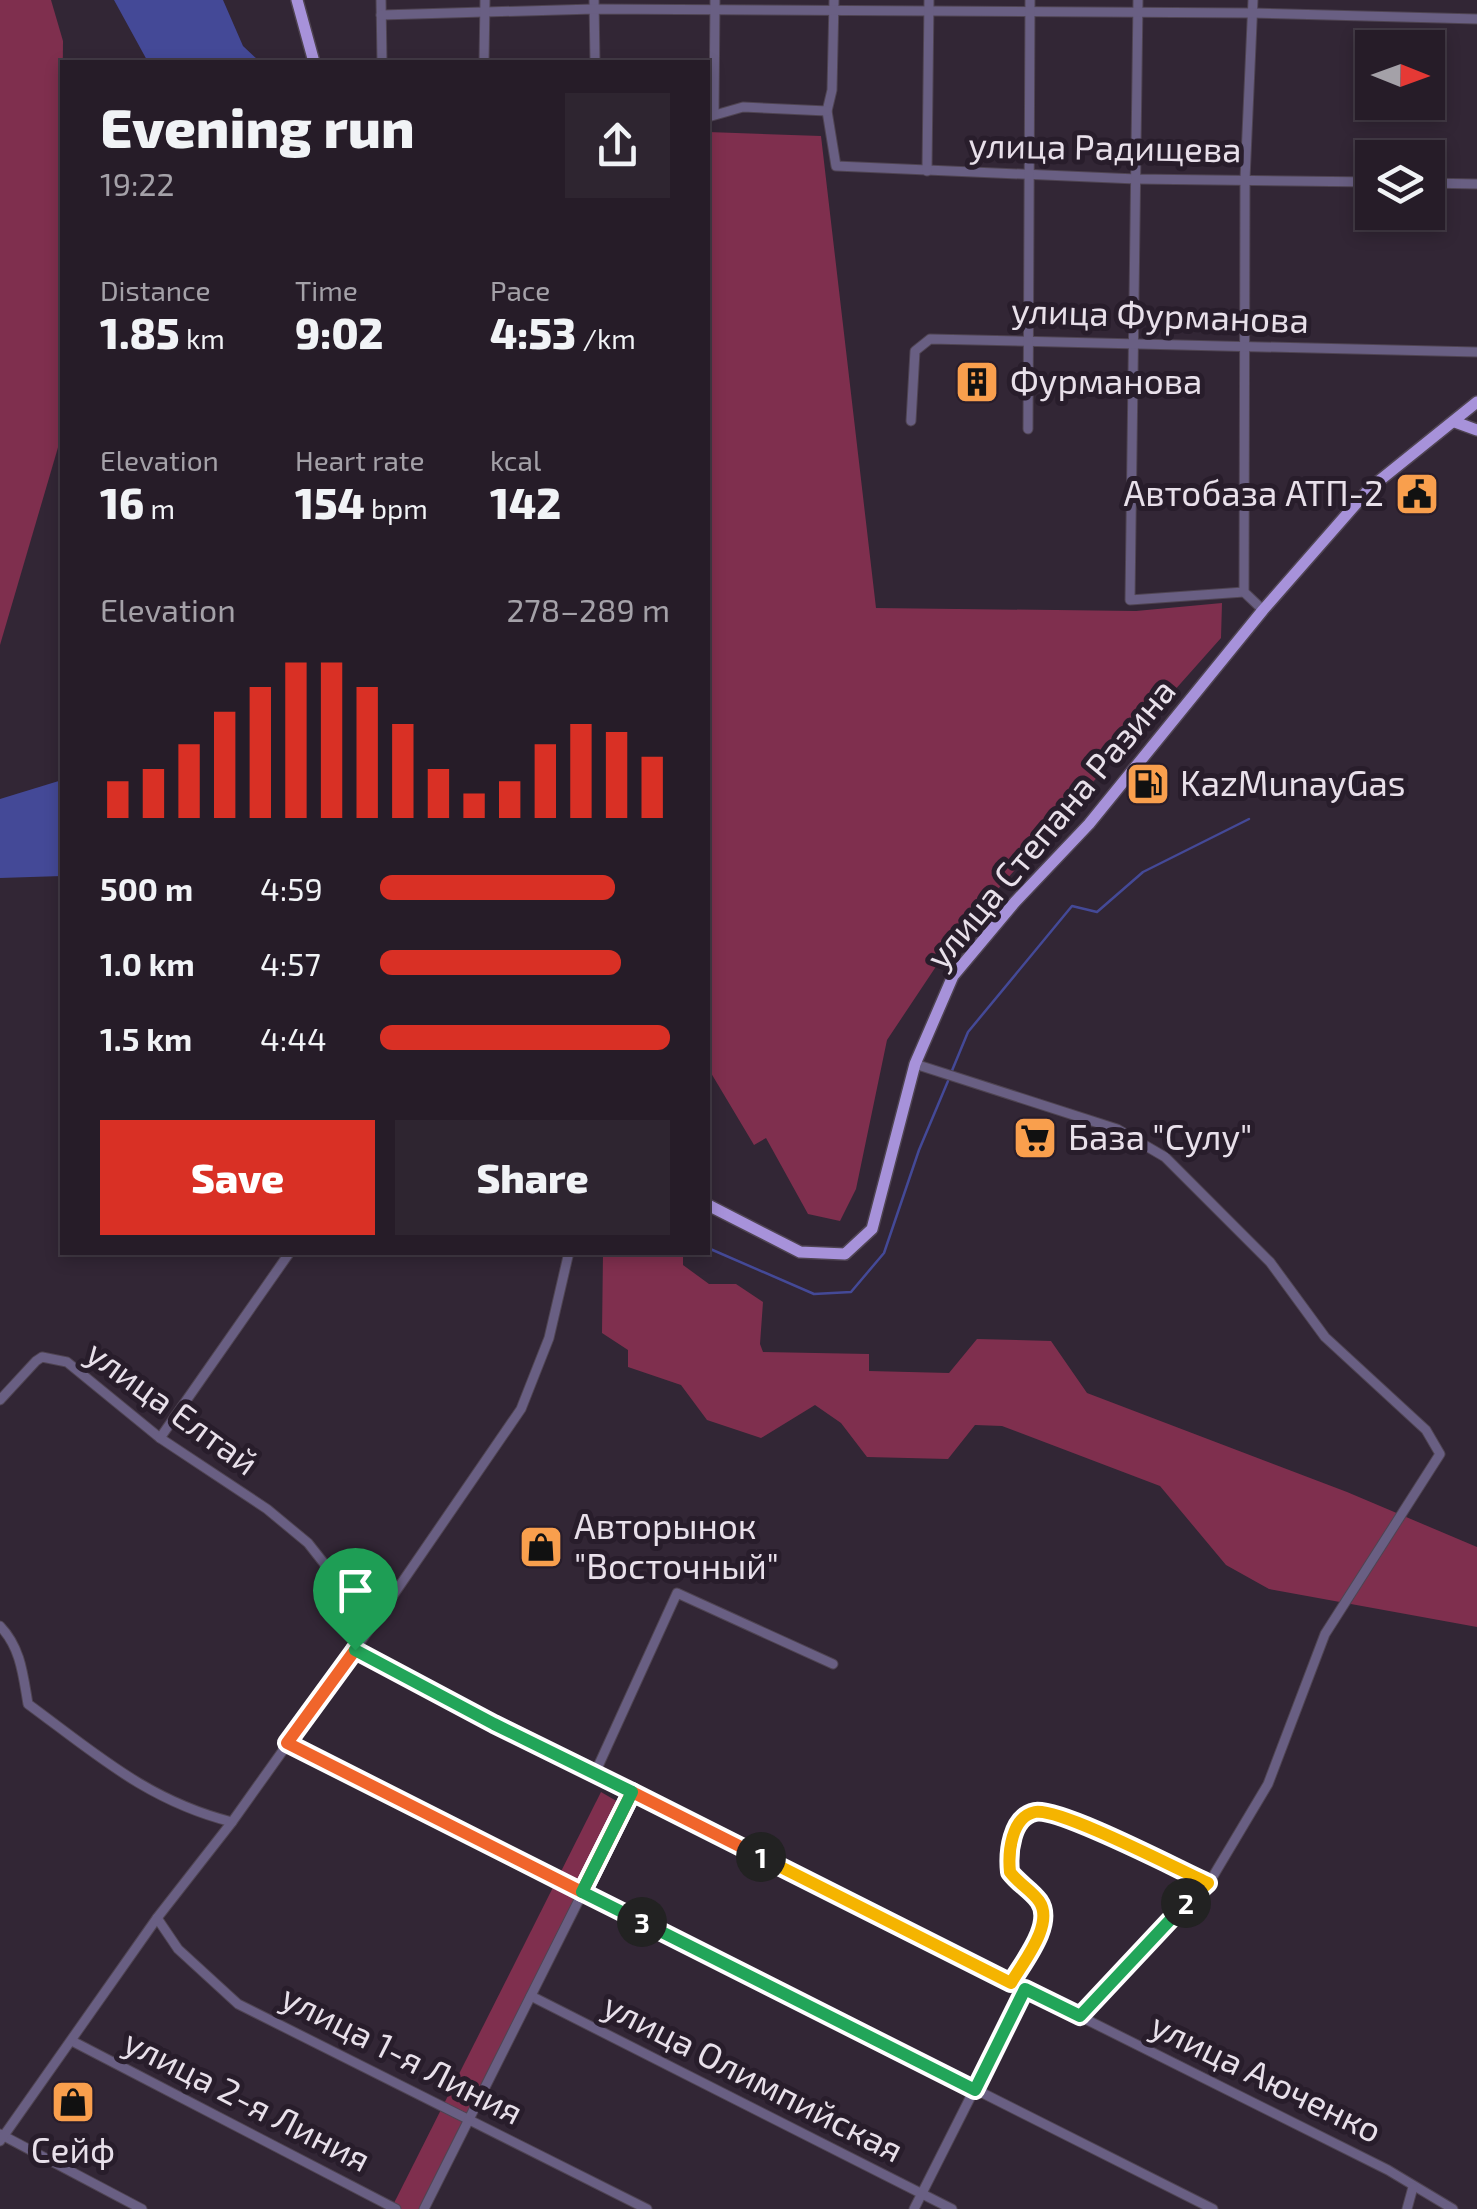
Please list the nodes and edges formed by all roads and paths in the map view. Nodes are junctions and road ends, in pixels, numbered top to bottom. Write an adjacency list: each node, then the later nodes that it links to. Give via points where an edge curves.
1 (297, 0): 16 (main road)
2 (381, 0): 14 (street)
3 (1030, 0): 11 (street)
4 (1138, 0): 12 (street)
5 (1253, 0): 13 (street)
6 (594, 4): 7 (street); 9 (street); 19 (street)
7 (715, 5): 8 (street); 21 (street)
8 (835, 5): 10 (street); 20 (street)
9 (485, 6): 14 (street); 18 (street)
10 (929, 6): 11 (street); 22 (street)
11 (1030, 12): 12 (street); 23 (street)
12 (1138, 12): 13 (street); 25 (street)
13 (1252, 13): 15 (street); 24 (street)
14 (381, 15): 17 (street)
15 (1477, 19)
16 (313, 60)
17 (382, 60)
18 (484, 60)
19 (595, 60)
20 (828, 111): 21 (street, via 744,107); 22 (street, улица Радищева, via 836,166)
21 (711, 115)
22 (927, 170): 23 (street, улица Радищева)
23 (1030, 175): 25 (street, улица Радищева); 29 (street)
24 (1245, 178): 25 (street, улица Радищева); 26 (street, улица Радищева); 31 (street)
25 (1136, 179): 30 (street)
26 (1355, 181)
27 (1445, 183): 28 (street)
28 (1477, 184)
29 (1028, 340): 30 (street, улица Фурманова); 34 (street, улица Фурманова, via 930,339 916,351); 36 (street)
30 (1132, 343): 31 (street, улица Фурманова); 38 (street, via 1130,600)
31 (1244, 346): 32 (street, улица Фурманова); 38 (street)
32 (1477, 352)
33 (1477, 402): 35 (main road, улица Степана Разина)
34 (910, 421)
35 (1455, 422): 37 (main road); 39 (main road, улица Степана Разина, via 1370,490)
36 (1028, 429)
37 (1477, 430)
38 (1244, 592): 39 (street)
39 (1263, 610): 40 (main road, улица Степана Разина, via 1089,824 953,976)
40 (915, 1064): 41 (main road, улица Степана Разина, via 872,1229 845,1254 800,1252); 54 (street, via 1117,1129 1165,1157 1270,1262 1325,1337 1426,1430 1440,1454 1326,1634 1268,1784)
41 (710, 1205)
42 (288, 1255): 45 (street)
43 (568, 1255): 46 (street, via 550,1338 521,1410)
44 (0, 1400): 45 (street, улица Елтай, via 42,1358 67,1362)
45 (160, 1438): 46 (street, улица Елтай, via 266,1510 308,1543 334,1576)
46 (383, 1610): 48 (street)
47 (0, 1626): 53 (street, via 20,1656 28,1704 136,1784)
48 (355, 1650): 50 (street); 51 (street, улица Аюченко)
49 (833, 1664): 51 (street, via 677,1593)
50 (287, 1743): 53 (street); 55 (street)
51 (595, 1773): 52 (street, улица Аюченко)
52 (632, 1792): 55 (street); 57 (street, улица Аюченко)
53 (232, 1822): 56 (street)
54 (1208, 1883): 57 (street, via 1069,1820 1037,1811 1028,1815 1017,1825 1010,1872 1037,1898 1044,1924); 60 (street)
55 (582, 1892): 59 (street); 62 (street)
56 (157, 1918): 61 (street); 63 (street, улица 1-я Линия, via 178,1948 238,2004)
57 (1011, 1983): 58 (street, улица Аюченко)
58 (1025, 1989): 60 (street, улица Аюченко); 62 (street)
59 (530, 1996): 63 (street); 66 (street, улица Олимпийская)
60 (1080, 2016): 65 (street, улица Аюченко)
61 (72, 2041): 64 (street); 68 (street, улица 2-я Линия)
62 (975, 2090): 66 (street); 73 (street)
63 (470, 2119): 69 (street); 70 (street, улица 1-я Линия)
64 (1, 2137): 67 (street)
65 (1413, 2187): 74 (street); 75 (street, улица Аюченко)
66 (922, 2194): 71 (street); 72 (street, улица Олимпийская)
67 (142, 2209)
68 (396, 2209)
69 (424, 2209)
70 (647, 2209)
71 (914, 2209)
72 (952, 2209)
73 (1213, 2209)
74 (1407, 2209)
75 (1453, 2209)

